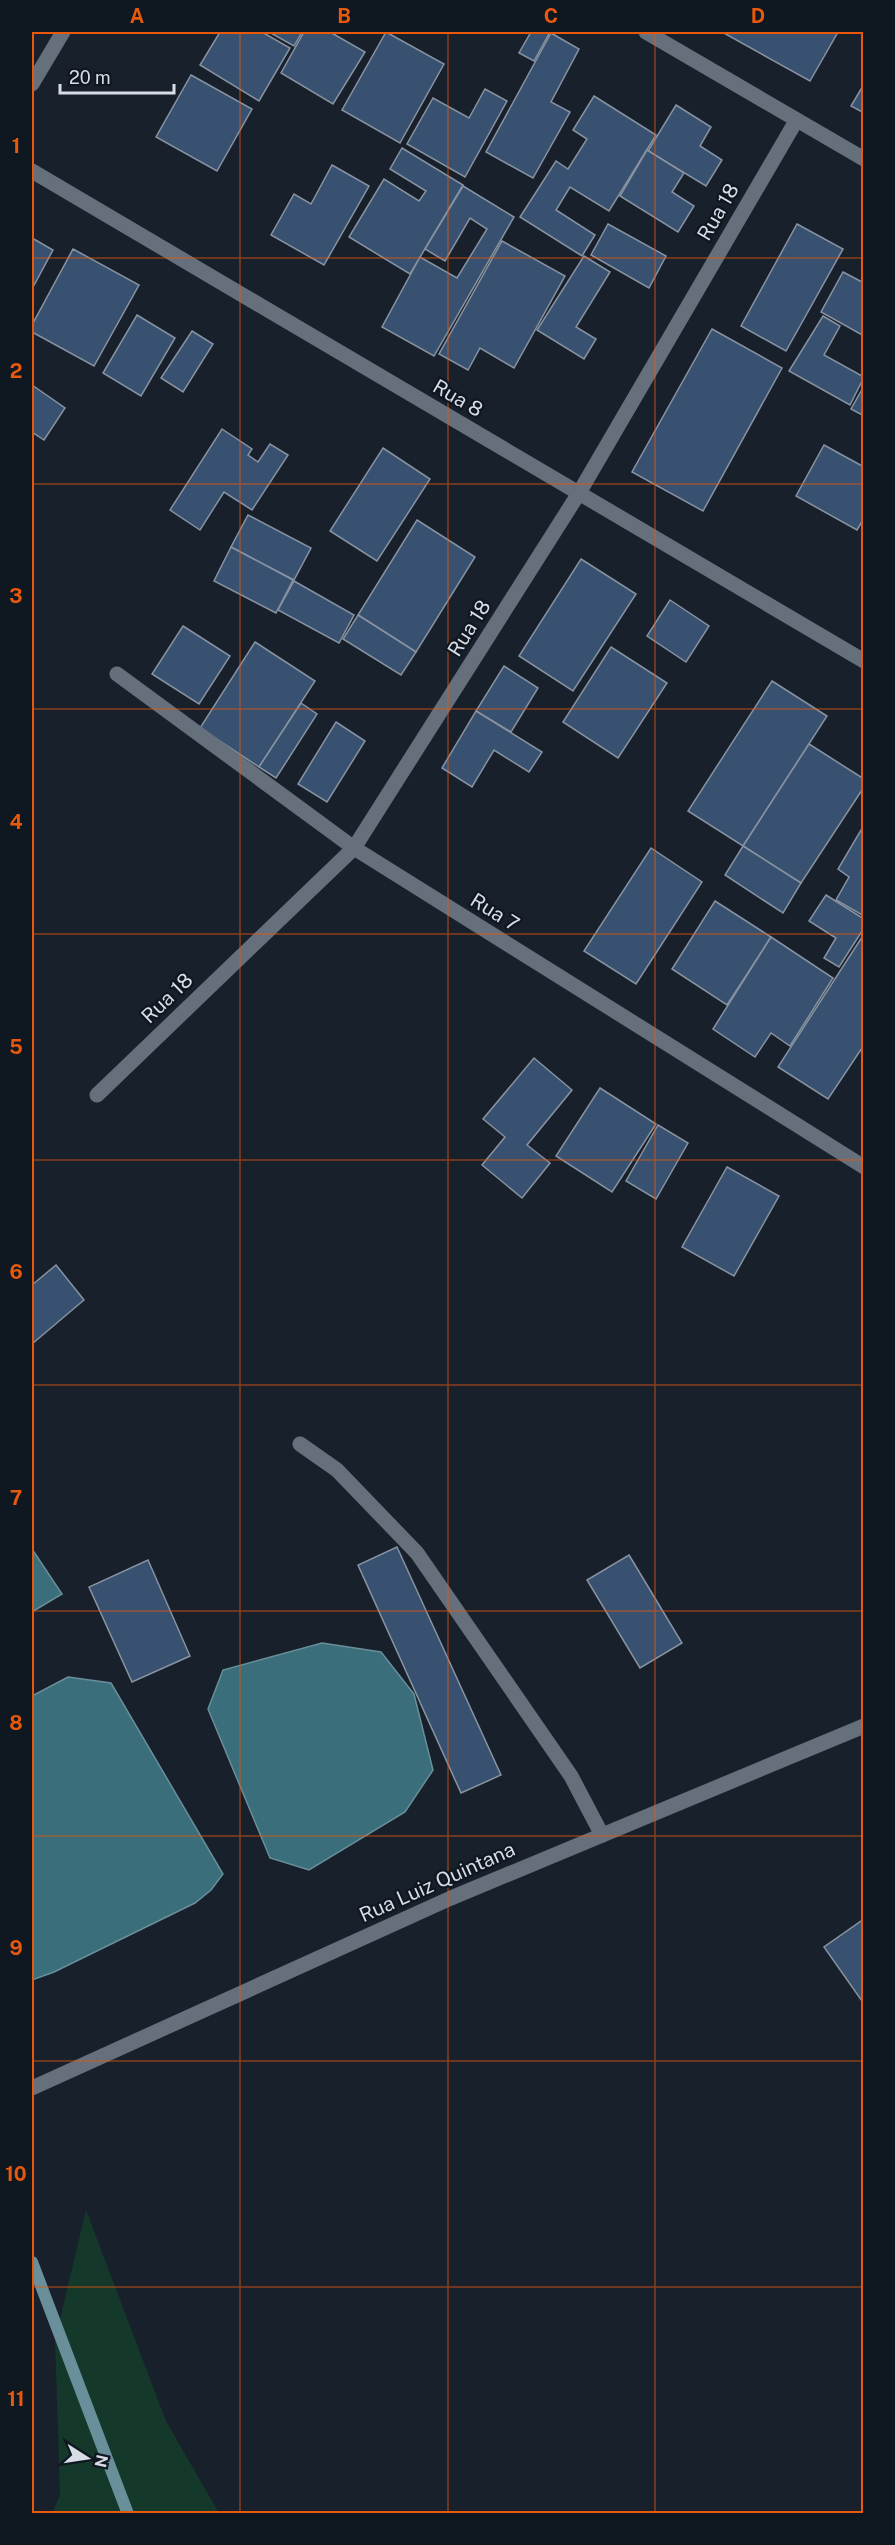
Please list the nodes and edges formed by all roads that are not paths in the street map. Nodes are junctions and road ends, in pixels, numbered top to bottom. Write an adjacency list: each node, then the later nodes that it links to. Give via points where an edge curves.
1 (63, 32): 3 (street)
2 (646, 32): 4 (street)
3 (32, 84)
4 (796, 120): 5 (street); 7 (street, Rua 18)
5 (864, 159)
6 (32, 171): 7 (street, Rua 8)
7 (579, 493): 8 (street, Rua 8); 10 (street, Rua 18)
8 (864, 661)
9 (117, 674): 10 (street, Rua 7)
10 (354, 848): 11 (street, Rua 18); 12 (street, Rua 7)
11 (97, 1095)
12 (864, 1167)
13 (300, 1444): 15 (street, via 337,1470 417,1553 571,1776)
14 (864, 1726): 15 (street, Rua Luiz Quintana)
15 (602, 1835): 16 (street, Rua Luiz Quintana, via 451,1898)
16 (32, 2088)

